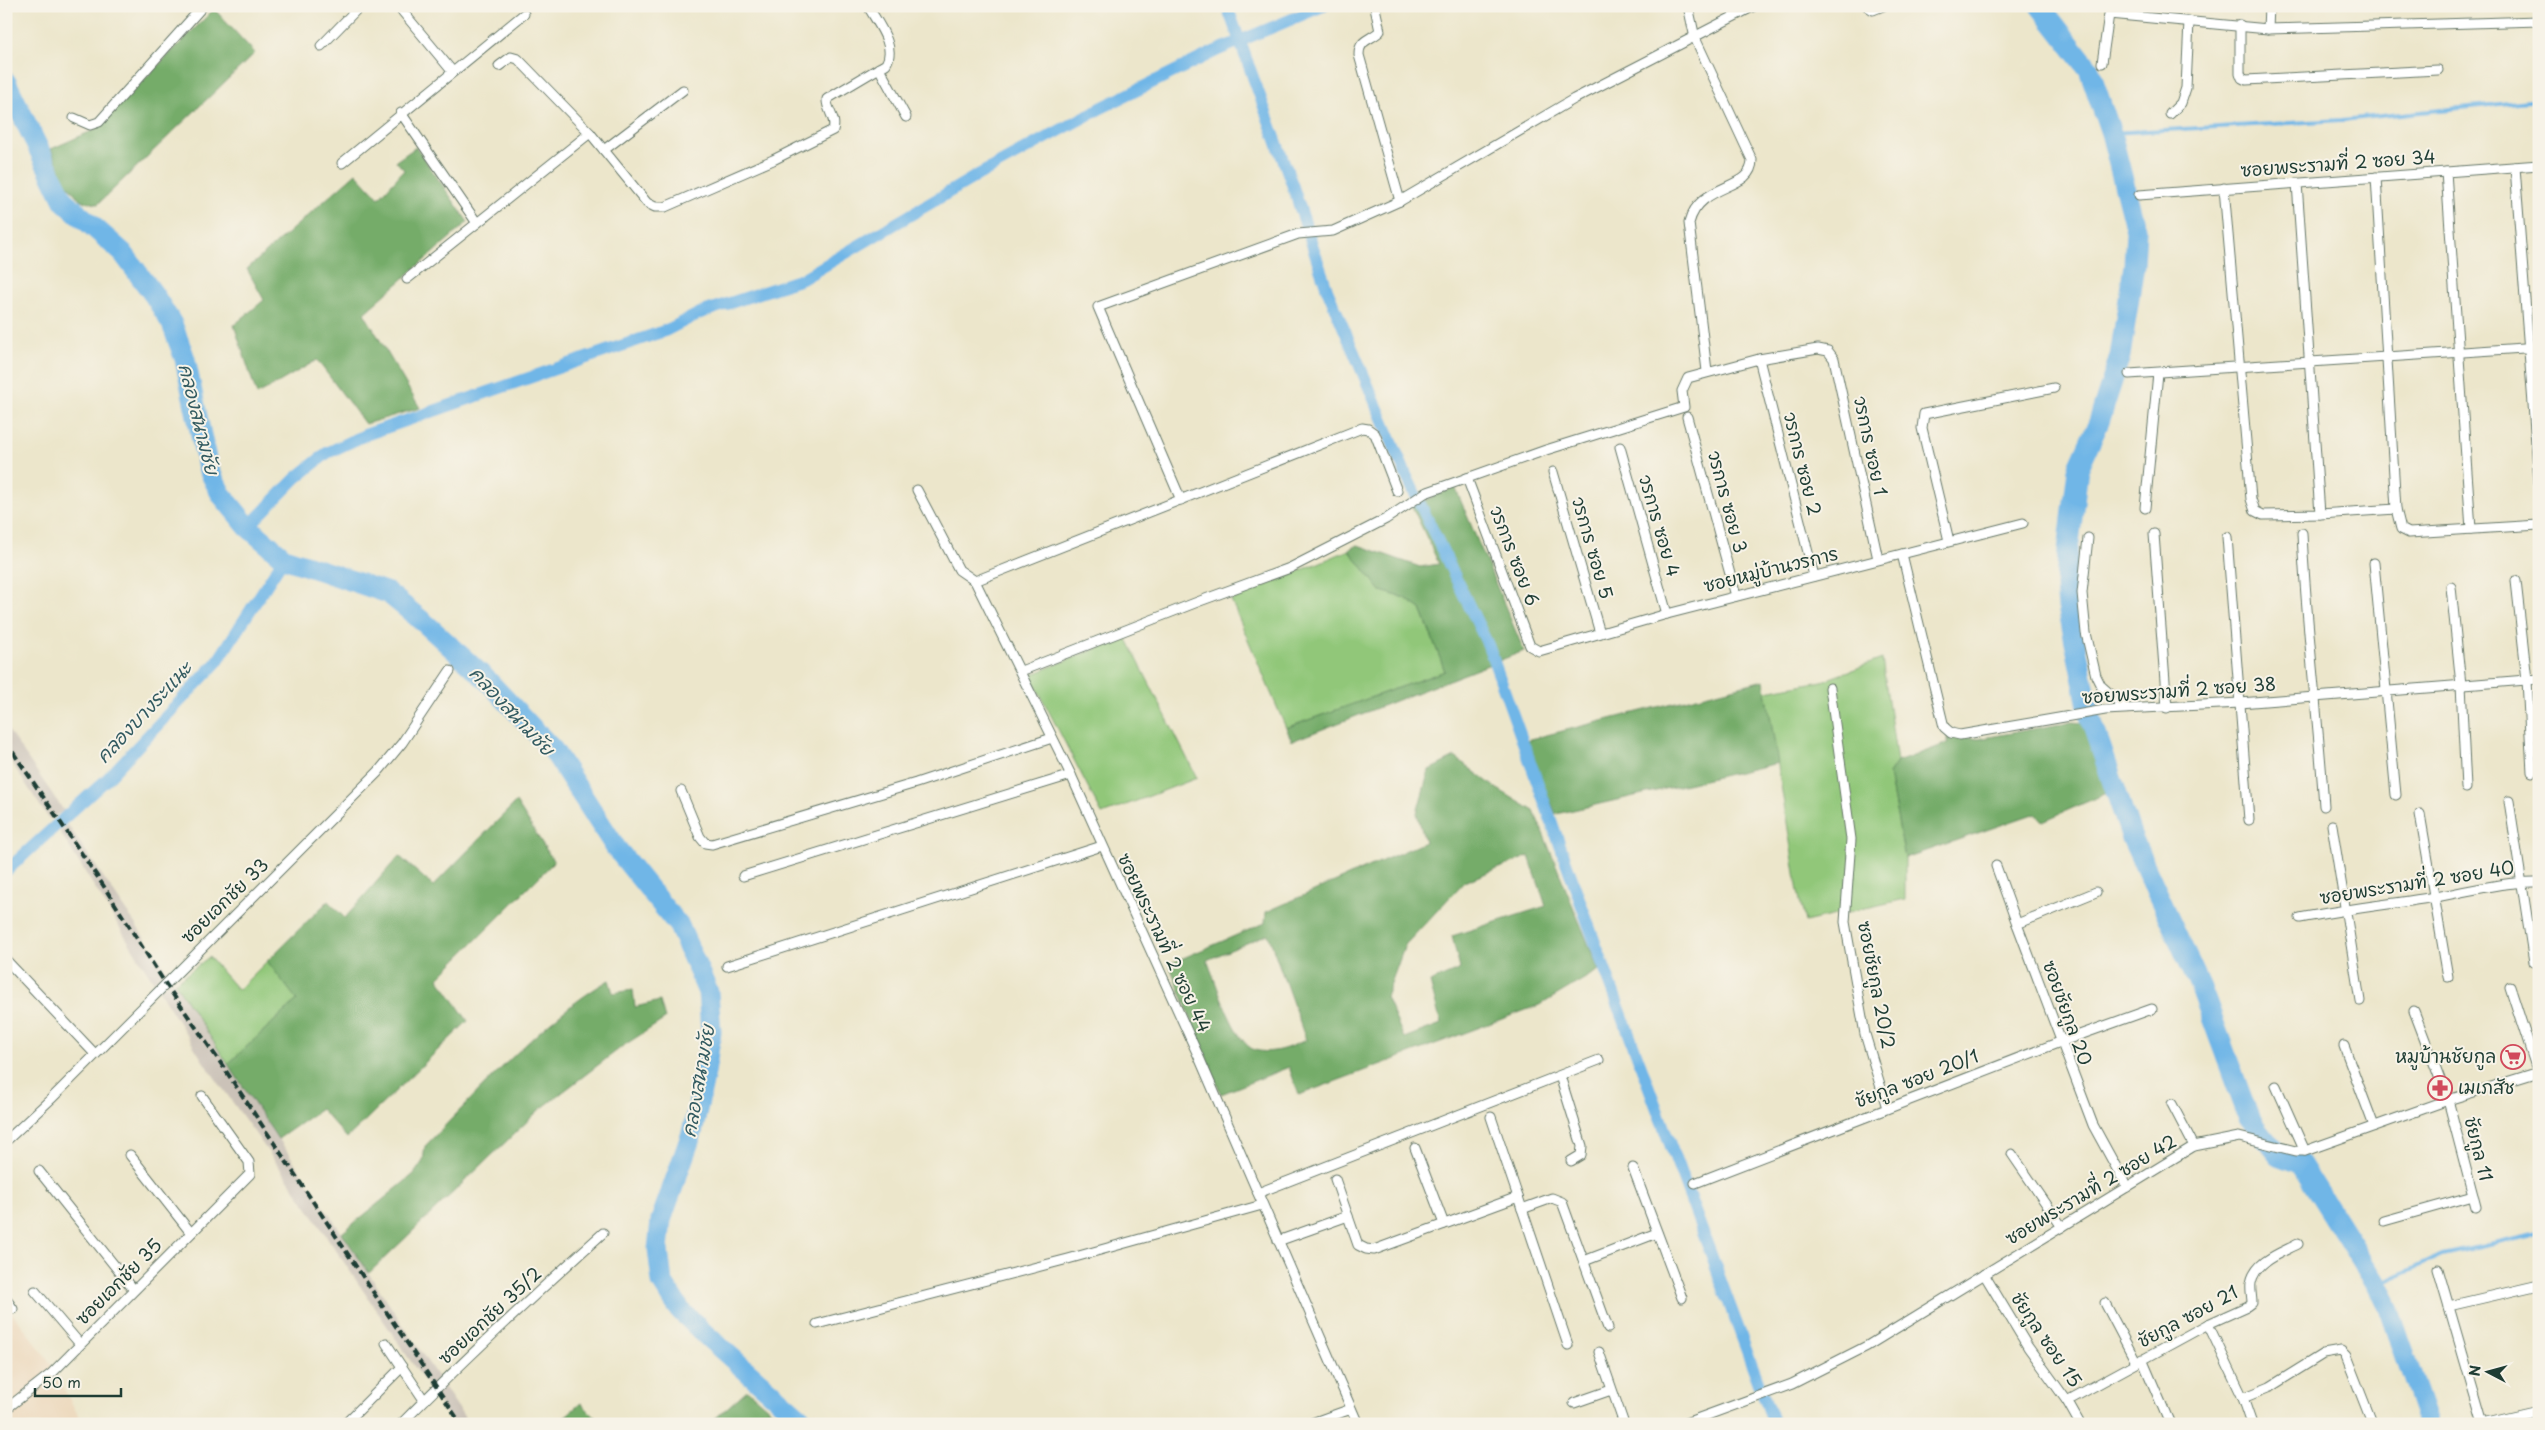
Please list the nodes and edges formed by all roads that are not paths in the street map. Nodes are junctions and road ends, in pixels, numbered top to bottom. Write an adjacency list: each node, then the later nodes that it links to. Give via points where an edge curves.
1 (203, 6): 31 (street, via 99,122 90,124)
2 (360, 6): 21 (street)
3 (398, 6): 26 (street)
4 (868, 6): 24 (street, via 890,48 890,57)
5 (1688, 6): 20 (street)
6 (1754, 6): 20 (street)
7 (1866, 6): 8 (street, via 1873,10)
8 (1883, 6)
9 (2127, 6): 15 (street)
10 (2182, 6): 12 (street)
11 (2269, 6): 19 (street)
12 (2186, 7)
13 (1375, 8): 42 (street, via 1380,31 1362,42 1360,55)
14 (524, 14): 26 (street)
15 (2126, 16): 16 (street); 22 (street, via 2109,14)
16 (2189, 21): 18 (street); 29 (street, via 2186,88 2181,103)
17 (2539, 21): 19 (street)
18 (2240, 25): 19 (street); 25 (street, via 2240,74 2246,80)
19 (2268, 29)
20 (1695, 38): 42 (street, via 1543,115); 52 (street, via 1752,160 1748,176 1698,203 1689,223)
21 (321, 46)
22 (2102, 62)
23 (499, 66): 32 (street, via 511,57 518,58)
24 (879, 68): 30 (street); 33 (street, via 827,99 834,122 833,130 666,207 655,208 648,202)
25 (2438, 70)
26 (452, 72): 28 (street)
27 (683, 90): 33 (street)
28 (401, 113): 34 (street); 43 (street)
29 (2170, 114)
30 (906, 117)
31 (74, 118)
32 (590, 133): 33 (street); 43 (street)
33 (604, 150)
34 (342, 163)
35 (2539, 165): 36 (street, ซอยพระรามที่ 2 ซอย 34)
36 (2515, 167): 37 (street, ซอยพระรามที่ 2 ซอย 34); 46 (street)
37 (2446, 172): 38 (street, ซอยพระรามที่ 2 ซอย 34); 47 (street)
38 (2376, 177): 39 (street, ซอยพระรามที่ 2 ซอย 34); 48 (street)
39 (2297, 183): 40 (street, ซอยพระรามที่ 2 ซอย 34); 50 (street)
40 (2224, 188): 41 (street, ซอยพระรามที่ 2 ซอย 34); 51 (street)
41 (2139, 195)
42 (1400, 201): 63 (street, via 1333,231 1298,234 1098,307)
43 (477, 223): 44 (street)
44 (407, 279)
45 (2539, 347): 46 (street)
46 (2528, 348): 47 (street); 60 (street)
47 (2458, 352): 48 (street); 69 (street)
48 (2385, 357): 50 (street); 65 (street)
49 (1759, 359): 52 (street); 76 (street, วรการ ซอย 1, via 1818,349 1828,351 1834,359); 78 (street, วรการ ซอย 2)
50 (2310, 362): 51 (street); 66 (street)
51 (2241, 368): 53 (street); 66 (street, via 2251,499 2255,511 2263,515)
52 (1707, 371): 59 (street, via 1688,378 1682,391 1684,406)
53 (2158, 373): 54 (street); 64 (street)
54 (2129, 374)
55 (2054, 388): 74 (street, via 1924,414 1922,428)
56 (1687, 417): 82 (street, วรการ ซอย 3)
57 (1620, 447): 83 (street, วรการ ซอย 4)
58 (1553, 472): 84 (street, วรการ ซอย 5)
59 (1467, 478): 85 (street, วรการ ซอย 6); 87 (street, via 1424,493 1386,519 1290,568)
60 (2539, 483)
61 (917, 490): 79 (street, ซอยพระรามที่ 2 ซอย 44, via 959,570)
62 (1396, 491): 63 (street, via 1375,434 1362,428)
63 (1181, 500): 79 (street)
64 (2145, 508)
65 (2396, 509): 66 (street); 69 (street, via 2401,529 2409,533)
66 (2320, 514)
67 (2023, 523): 74 (street, ซอยหมู่บ้านวรการ)
68 (2539, 525): 69 (street)
69 (2471, 529)
70 (2302, 533): 93 (street)
71 (2154, 534): 96 (street)
72 (2227, 537): 94 (street)
73 (2088, 538): 95 (street, via 2082,593 2086,633 2101,686)
74 (1949, 541): 75 (street, ซอยหมู่บ้านวรการ)
75 (1902, 554): 76 (street, ซอยหมู่บ้านวรการ); 95 (street, ซอยพระรามที่ 2 ซอย 38, via 1944,727 1950,734 2006,729 2082,712)
76 (1878, 560): 78 (street, ซอยหมู่บ้านวรการ)
77 (2374, 563): 92 (street)
78 (1814, 576): 82 (street, ซอยหมู่บ้านวรการ)
79 (975, 580): 87 (street, ซอยพระรามที่ 2 ซอย 44)
80 (2516, 581): 89 (street)
81 (2451, 587): 90 (street)
82 (1736, 596): 83 (street, ซอยหมู่บ้านวรการ)
83 (1667, 614): 84 (street, ซอยหมู่บ้านวรการ)
84 (1600, 633): 85 (street, ซอยหมู่บ้านวรการ, via 1549,650 1539,651)
85 (1530, 646)
86 (450, 671): 128 (street, ซอยเอกชัย 33, via 402,743 378,772)
87 (1021, 671): 97 (street, ซอยพระรามที่ 2 ซอย 44)
88 (2539, 679): 89 (street, ซอยพระรามที่ 2 ซอย 38)
89 (2527, 680): 90 (street, ซอยพระรามที่ 2 ซอย 38); 98 (street)
90 (2461, 686): 92 (street, ซอยพระรามที่ 2 ซอย 38); 100 (street)
91 (1830, 688): 136 (street, ซอยชัยกูล 20/2, via 1850,838 1845,922 1866,1034)
92 (2387, 691): 93 (street, ซอยพระรามที่ 2 ซอย 38); 102 (street)
93 (2316, 698): 94 (street, ซอยพระรามที่ 2 ซอย 38); 104 (street)
94 (2240, 703): 96 (street, ซอยพระรามที่ 2 ซอย 38); 106 (street)
95 (2126, 708): 96 (street, ซอยพระรามที่ 2 ซอย 38)
96 (2167, 708)
97 (1052, 738): 99 (street, ซอยพระรามที่ 2 ซอย 44); 101 (street, via 712,844 705,843 700,837)
98 (2532, 772)
99 (1071, 775): 108 (street, ซอยพระรามที่ 2 ซอย 44); 110 (street)
100 (2466, 788)
101 (682, 791)
102 (2396, 795)
103 (2509, 801): 111 (street)
104 (2324, 806)
105 (2420, 814): 114 (street)
106 (2249, 820)
107 (2332, 825): 115 (street)
108 (1102, 846): 120 (street); 151 (street, ซอยพระรามที่ 2 ซอย 44)
109 (1996, 866): 117 (street, ซอยชัยกูล 20)
110 (743, 876)
111 (2521, 882): 112 (street, ซอยพระรามที่ 2 ซอย 40); 114 (street, ซอยพระรามที่ 2 ซอย 40); 119 (street)
112 (2539, 882)
113 (2096, 892): 117 (street)
114 (2435, 897): 115 (street, ซอยพระรามที่ 2 ซอย 40); 121 (street)
115 (2345, 909): 116 (street, ซอยพระรามที่ 2 ซอย 40); 123 (street)
116 (2300, 918)
117 (2017, 924): 126 (street, ซอยชัยกูล 20)
118 (6, 960): 128 (street)
119 (2534, 962)
120 (727, 966)
121 (2448, 977)
122 (2510, 987): 130 (street)
123 (2360, 1001)
124 (2152, 1009): 126 (street, ชัยกูล ซอย 20/1)
125 (2414, 1012): 134 (street, ชัยกูล 11)
126 (2060, 1042): 136 (street, ชัยกูล ซอย 20/1); 150 (street, ซอยชัยกูล 20, via 2093,1125)
127 (2344, 1046): 138 (street)
128 (95, 1054): 139 (street, ซอยเอกชัย 33)
129 (1599, 1060): 131 (street)
130 (2538, 1073): 134 (street, ซอยพระรามที่ 2 ซอย 42)
131 (1560, 1076): 145 (street, via 1582,1146 1581,1155); 151 (street)
132 (2276, 1086): 142 (street)
133 (202, 1096): 162 (street, ซอยเอกชัย 35, via 249,1162 250,1174)
134 (2448, 1100): 138 (street, ซอยพระรามที่ 2 ซอย 42); 152 (street, ชัยกูล 11)
135 (2172, 1104): 140 (street)
136 (1887, 1108): 149 (street, ชัยกูล ซอย 20/1)
137 (1491, 1117): 153 (street)
138 (2374, 1126): 142 (street, ซอยพระรามที่ 2 ซอย 42)
139 (7, 1139)
140 (2194, 1146): 142 (street, ซอยพระรามที่ 2 ซอย 42, via 2240,1136); 150 (street, ซอยพระรามที่ 2 ซอย 42)
141 (1415, 1148): 159 (street)
142 (2305, 1151)
143 (2012, 1154): 160 (street)
144 (130, 1155): 162 (street)
145 (1571, 1161)
146 (1633, 1168): 161 (street)
147 (39, 1171): 170 (street)
148 (1335, 1178): 157 (street)
149 (1695, 1183)
150 (2128, 1188): 160 (street, ซอยพระรามที่ 2 ซอย 42)
151 (1258, 1193): 154 (street, ซอยพระรามที่ 2 ซอย 44)
152 (2473, 1196): 155 (street, ชัยกูล 11); 158 (street)
153 (1518, 1197): 156 (street); 159 (street)
154 (1262, 1205): 164 (street, ซอยพระรามที่ 2 ซอย 44); 177 (street, via 1059,1262)
155 (2476, 1207)
156 (1522, 1209): 166 (street, via 1552,1198 1562,1202); 182 (street)
157 (1348, 1216): 159 (street, via 1358,1245 1374,1250); 164 (street)
158 (2384, 1221)
159 (1444, 1224)
160 (2062, 1227): 168 (street, ซอยพระรามที่ 2 ซอย 42)
161 (1657, 1232): 166 (street); 172 (street)
162 (191, 1233): 170 (street, ซอยเอกชัย 35)
163 (603, 1233): 188 (street, ซอยเอกชัย 35/2)
164 (1278, 1241): 192 (street, ซอยพระรามที่ 2 ซอย 44)
165 (2298, 1244): 178 (street, ชัยกูล ซอย 21, via 2263,1262 2251,1283 2252,1302 2248,1306)
166 (1584, 1261): 179 (street)
167 (2438, 1269): 175 (street)
168 (1984, 1274): 189 (street, ชัยกูล ซอย 15, via 2028,1347); 201 (street, ซอยพระรามที่ 2 ซอย 42, via 1868,1346 1806,1378)
169 (2539, 1285): 175 (street)
170 (134, 1290): 181 (street, ซอยเอกชัย 35)
171 (36, 1291): 181 (street)
172 (1682, 1298)
173 (6, 1299): 176 (street)
174 (2105, 1303): 184 (street)
175 (2449, 1306): 204 (street)
176 (13, 1309)
177 (817, 1324)
178 (2208, 1324): 184 (street, ชัยกูล ซอย 21); 187 (street)
179 (1608, 1328)
180 (386, 1343): 185 (street)
181 (80, 1344): 191 (street, ซอยเอกชัย 35, via 52,1373)
182 (1568, 1345)
183 (1599, 1352): 186 (street)
184 (2139, 1361): 189 (street, ชัยกูล ซอย 21); 202 (street)
185 (402, 1367): 188 (street); 196 (street)
186 (1611, 1390): 190 (street); 200 (street)
187 (2243, 1398): 194 (street, via 2323,1354 2340,1351 2346,1356); 203 (street)
188 (424, 1400): 197 (street, ซอยเอกชัย 35/2)
189 (2067, 1401): 195 (street, ชัยกูล ซอย 15)
190 (1574, 1403)
191 (6, 1409)
192 (1351, 1410): 198 (street); 199 (street, ซอยพระรามที่ 2 ซอย 44)
193 (2539, 1411): 204 (street)
194 (2371, 1420)
195 (2076, 1423)
196 (345, 1424)
197 (401, 1424)
198 (1309, 1424)
199 (1358, 1424)
200 (1624, 1424)
201 (1683, 1424)
202 (2170, 1424)
203 (2252, 1424)
204 (2483, 1424)

